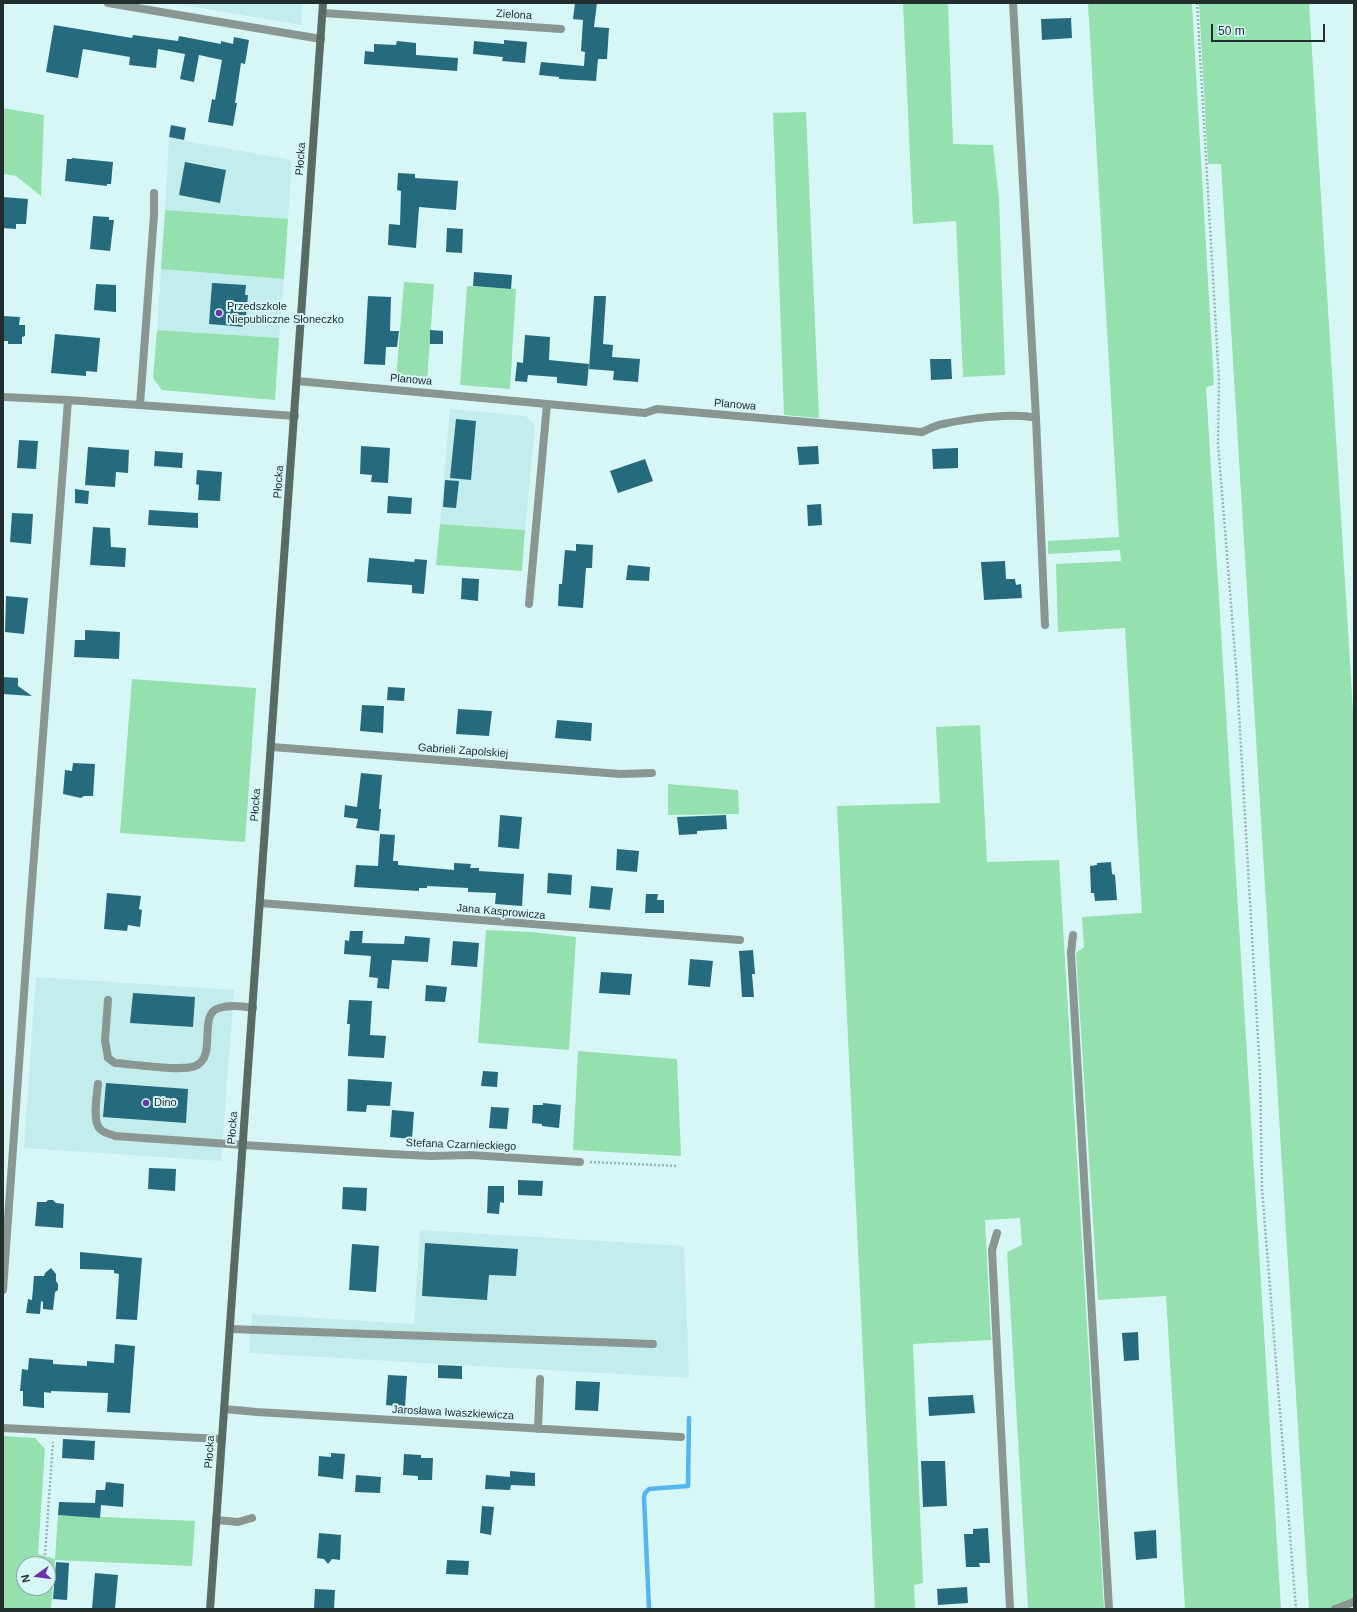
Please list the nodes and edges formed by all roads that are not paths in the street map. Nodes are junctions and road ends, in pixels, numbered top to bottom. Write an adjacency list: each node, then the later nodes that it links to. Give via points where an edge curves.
1 (108, 3): 6 (street)
2 (323, 3): 4 (street, Płocka)
3 (1013, 3): 14 (street)
4 (322, 13): 5 (street, Zielona); 6 (street, Płocka)
5 (561, 29)
6 (321, 39): 8 (street, Płocka)
7 (154, 193): 12 (street)
8 (297, 382): 11 (street, Planowa); 13 (street, Płocka)
9 (3, 398): 10 (street)
10 (68, 400): 12 (street); 28 (street)
11 (547, 404): 14 (street, Planowa, via 645,413 657,409 922,432 941,424 966,420 1018,415); 15 (street)
12 (140, 405): 13 (street)
13 (294, 416): 17 (street, Płocka)
14 (1036, 418): 16 (street)
15 (529, 604)
16 (1045, 625)
17 (272, 747): 18 (street, Gabrieli Zapolskiej, via 620,774); 19 (street, Płocka)
18 (652, 773)
19 (260, 903): 21 (street, Jana Kasprowicza); 23 (street, Płocka)
20 (1073, 935): 42 (street, via 1071,961)
21 (740, 940)
22 (108, 1000): 23 (street, via 105,1040 108,1058 115,1062 182,1068 203,1062 206,1055 209,1019 213,1011 218,1008 243,1006)
23 (253, 1008): 25 (street, Płocka)
24 (98, 1084): 25 (street, Stefana Czarnieckiego, via 96,1123 106,1133 115,1136)
25 (243, 1145): 26 (street, Stefana Czarnieckiego); 29 (street, Płocka)
26 (580, 1162)
27 (997, 1233): 41 (street, via 992,1250)
28 (3, 1290)
29 (230, 1329): 30 (street); 32 (street, Płocka)
30 (653, 1344)
31 (540, 1379): 34 (street)
32 (224, 1409): 34 (street, Jarosława Iwaszkiewicza); 36 (street, Płocka)
33 (3, 1428): 36 (street)
34 (538, 1428): 35 (street, Jarosława Iwaszkiewicza)
35 (681, 1437)
36 (222, 1439): 38 (street, Płocka)
37 (252, 1518): 38 (street, via 238,1522)
38 (216, 1520): 40 (street, Płocka)
39 (1354, 1602): 43 (street)
40 (210, 1609)
41 (1010, 1609)
42 (1110, 1609)
43 (1335, 1609)

